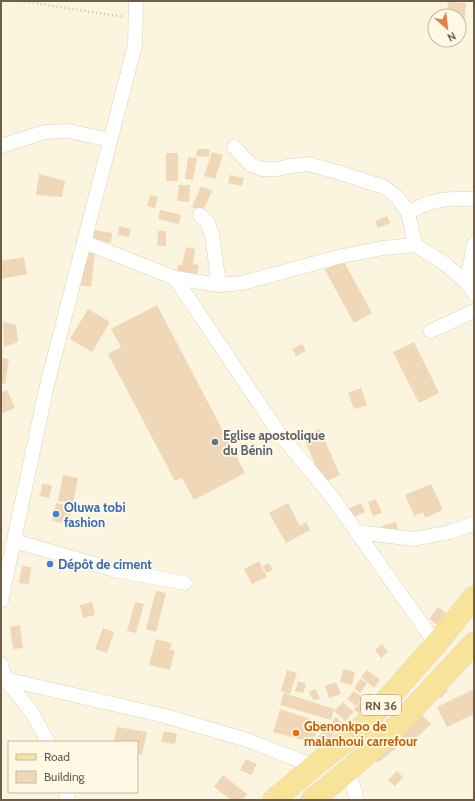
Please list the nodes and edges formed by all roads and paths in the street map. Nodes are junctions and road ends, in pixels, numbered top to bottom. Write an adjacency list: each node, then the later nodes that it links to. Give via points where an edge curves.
1 (21, 1): 3 (path)
2 (136, 1): 3 (street)
3 (135, 19): 4 (street, via 135,45)
4 (110, 140): 5 (street, via 68,131 45,132); 10 (street)
5 (1, 146)
6 (234, 147): 8 (street, via 250,164 262,169 308,164 384,187 398,198)
7 (474, 199): 8 (street, via 439,200 420,205)
8 (408, 213): 12 (street)
9 (200, 215): 14 (street, via 208,223 212,235)
10 (84, 242): 13 (street); 20 (street, via 47,385)
11 (474, 244): 15 (street)
12 (415, 245): 14 (street, via 338,257 242,283); 15 (street, via 444,263)
13 (175, 278): 14 (street); 19 (street, via 280,433)
14 (219, 285)
15 (470, 288)
16 (474, 310): 17 (street)
17 (431, 331)
18 (474, 524): 19 (street, via 414,539)
19 (357, 532): 25 (street)
20 (14, 541): 21 (street, via 115,570); 23 (street)
21 (185, 583)
22 (474, 597): 25 (main road, RN 36)
23 (1, 601)
24 (474, 643): 30 (main road, RN 36, via 392,731)
25 (436, 644): 29 (main road, RN 36, via 367,722)
26 (1, 664): 27 (street)
27 (3, 679): 28 (street, via 31,711); 29 (street, via 166,716 247,740)
28 (47, 741)
29 (314, 766): 31 (main road, RN 36)
30 (349, 770): 32 (main road, RN 36); 33 (street)
31 (274, 800)
32 (312, 800)
33 (357, 800)

